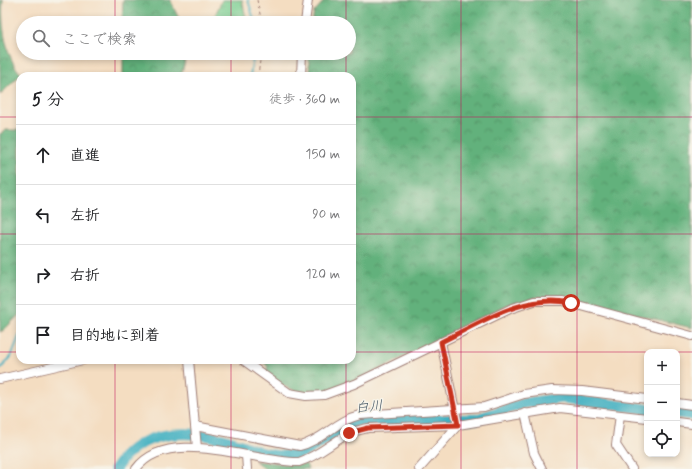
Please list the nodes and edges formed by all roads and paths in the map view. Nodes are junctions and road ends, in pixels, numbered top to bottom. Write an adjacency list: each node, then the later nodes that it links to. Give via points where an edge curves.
1 (257, 0): 3 (path)
2 (308, 0): 4 (street)
3 (260, 16)
4 (306, 16)
5 (260, 60): 7 (path)
6 (302, 60): 8 (street)
7 (259, 72)
8 (301, 72)
9 (692, 336): 10 (street, via 571,303 545,300 510,309)
10 (441, 342): 13 (street, via 334,393 315,397 283,390); 18 (street)
11 (66, 364): 14 (street)
12 (189, 364): 25 (street)
13 (248, 364)
14 (0, 379)
15 (644, 399): 18 (street, via 552,390 524,394 484,408)
16 (680, 403): 17 (street)
17 (692, 405)
18 (453, 409): 24 (street); 25 (street, via 351,417 313,441 300,446)
19 (525, 413): 20 (street, via 560,408); 24 (street); 31 (street, via 534,453)
20 (620, 415): 21 (street); 32 (street, via 616,445)
21 (644, 418)
22 (680, 422): 23 (street)
23 (692, 424)
24 (458, 425): 27 (street, via 357,430 340,438 317,455 300,462); 30 (street)
25 (195, 426): 26 (street)
26 (197, 448): 27 (street); 28 (street, via 180,447 164,450 144,461)
27 (246, 455): 29 (street)
28 (136, 469)
29 (247, 469)
30 (419, 469)
31 (542, 469)
32 (632, 469)

